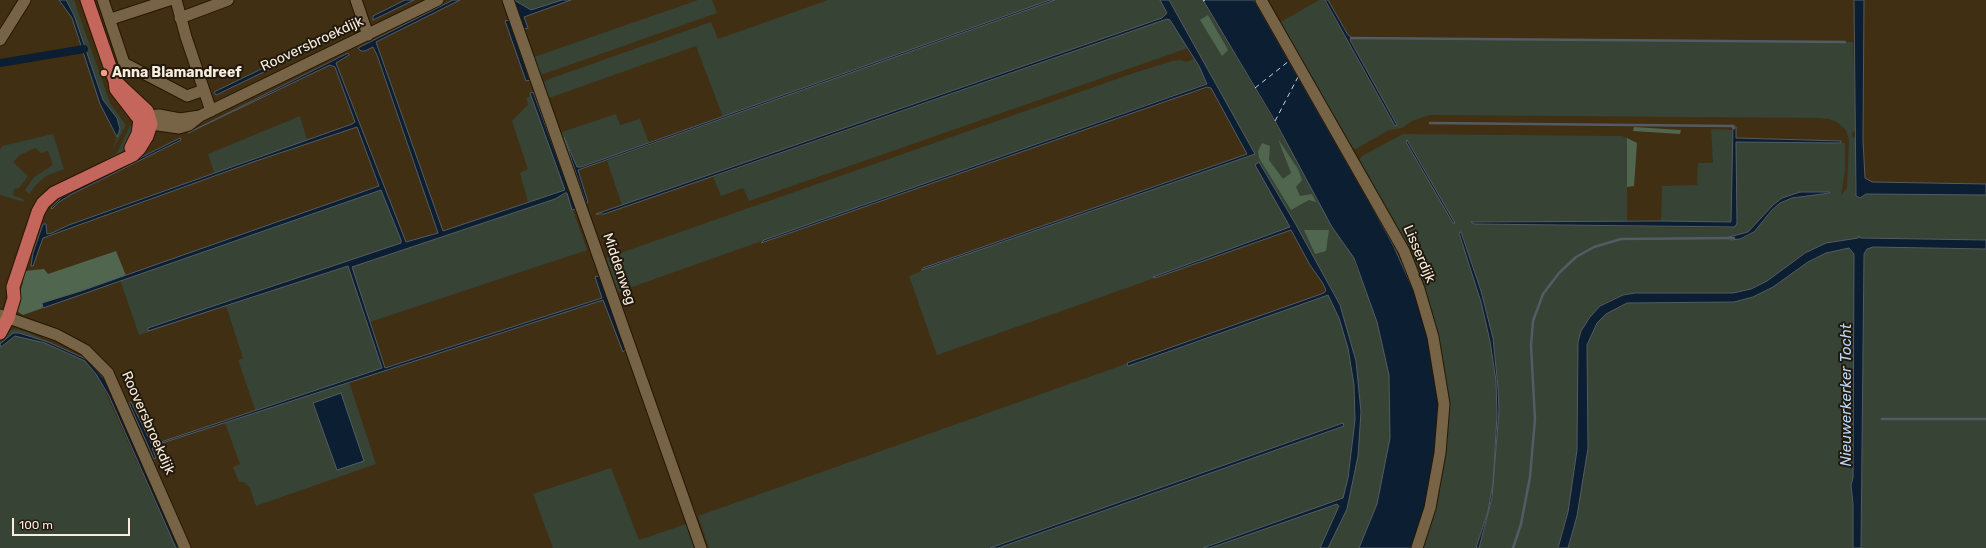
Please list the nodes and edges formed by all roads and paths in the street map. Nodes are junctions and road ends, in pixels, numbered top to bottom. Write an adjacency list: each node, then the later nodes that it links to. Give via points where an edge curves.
1 (25, 0): 14 (street)
2 (87, 0): 17 (main road, via 116,81 116,89 137,114)
3 (103, 0): 12 (street)
4 (170, 0): 12 (street)
5 (176, 0): 11 (street)
6 (228, 0): 11 (street)
7 (356, 0): 13 (street)
8 (438, 0): 13 (street, Rooversbroekdijk)
9 (508, 0): 21 (street, Middenweg)
10 (1261, 0): 22 (street, Lisserdijk, via 1404,251 1419,289 1433,337 1444,404 1440,453 1430,508)
11 (180, 18): 15 (street)
12 (111, 19): 15 (street, via 124,63 187,96)
13 (368, 35): 16 (street, Rooversbroekdijk)
14 (0, 40)
15 (204, 90): 16 (street)
16 (211, 111): 17 (street, Rooversbroekdijk, via 181,128)
17 (147, 120): 18 (main road, via 124,158 48,198 38,212 13,287 14,298)
18 (3, 316): 19 (main road); 20 (street, Rooversbroekdijk, via 57,335 85,350 108,373)
19 (0, 333)
20 (185, 548)
21 (701, 548)
22 (1417, 548)

